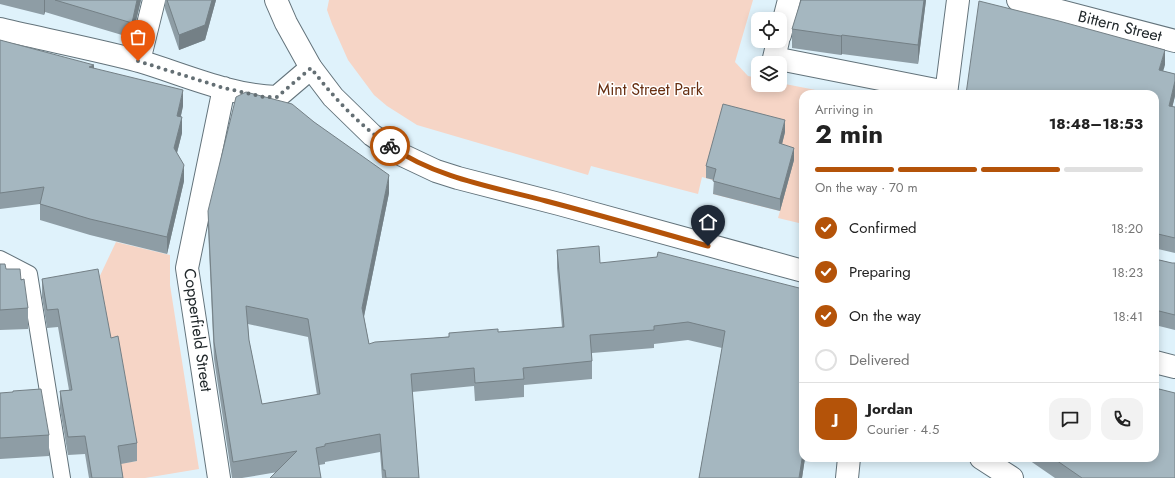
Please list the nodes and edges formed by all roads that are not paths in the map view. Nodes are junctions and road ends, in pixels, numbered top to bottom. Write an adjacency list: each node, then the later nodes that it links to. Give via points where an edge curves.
1 (154, 0): 10 (street)
2 (276, 0): 11 (street)
3 (789, 0): 6 (street)
4 (958, 0): 14 (street)
5 (1018, 0): 8 (street, Bittern Street)
6 (786, 12)
7 (0, 29): 10 (street)
8 (1175, 40)
9 (776, 48): 13 (street, via 774,58)
10 (138, 61): 12 (street)
11 (311, 68): 12 (street, via 277,97 264,97); 16 (street, via 334,97 372,135 400,154 436,171)
12 (224, 88): 22 (street, Copperfield Street, via 187,268)
13 (931, 90)
14 (946, 90)
15 (0, 258): 21 (lane, via 29,274)
16 (799, 270)
17 (1159, 363): 18 (street)
18 (1175, 367)
19 (849, 462): 23 (street)
20 (987, 462): 24 (street)
21 (62, 478)
22 (219, 478)
23 (847, 478)
24 (1012, 478)

